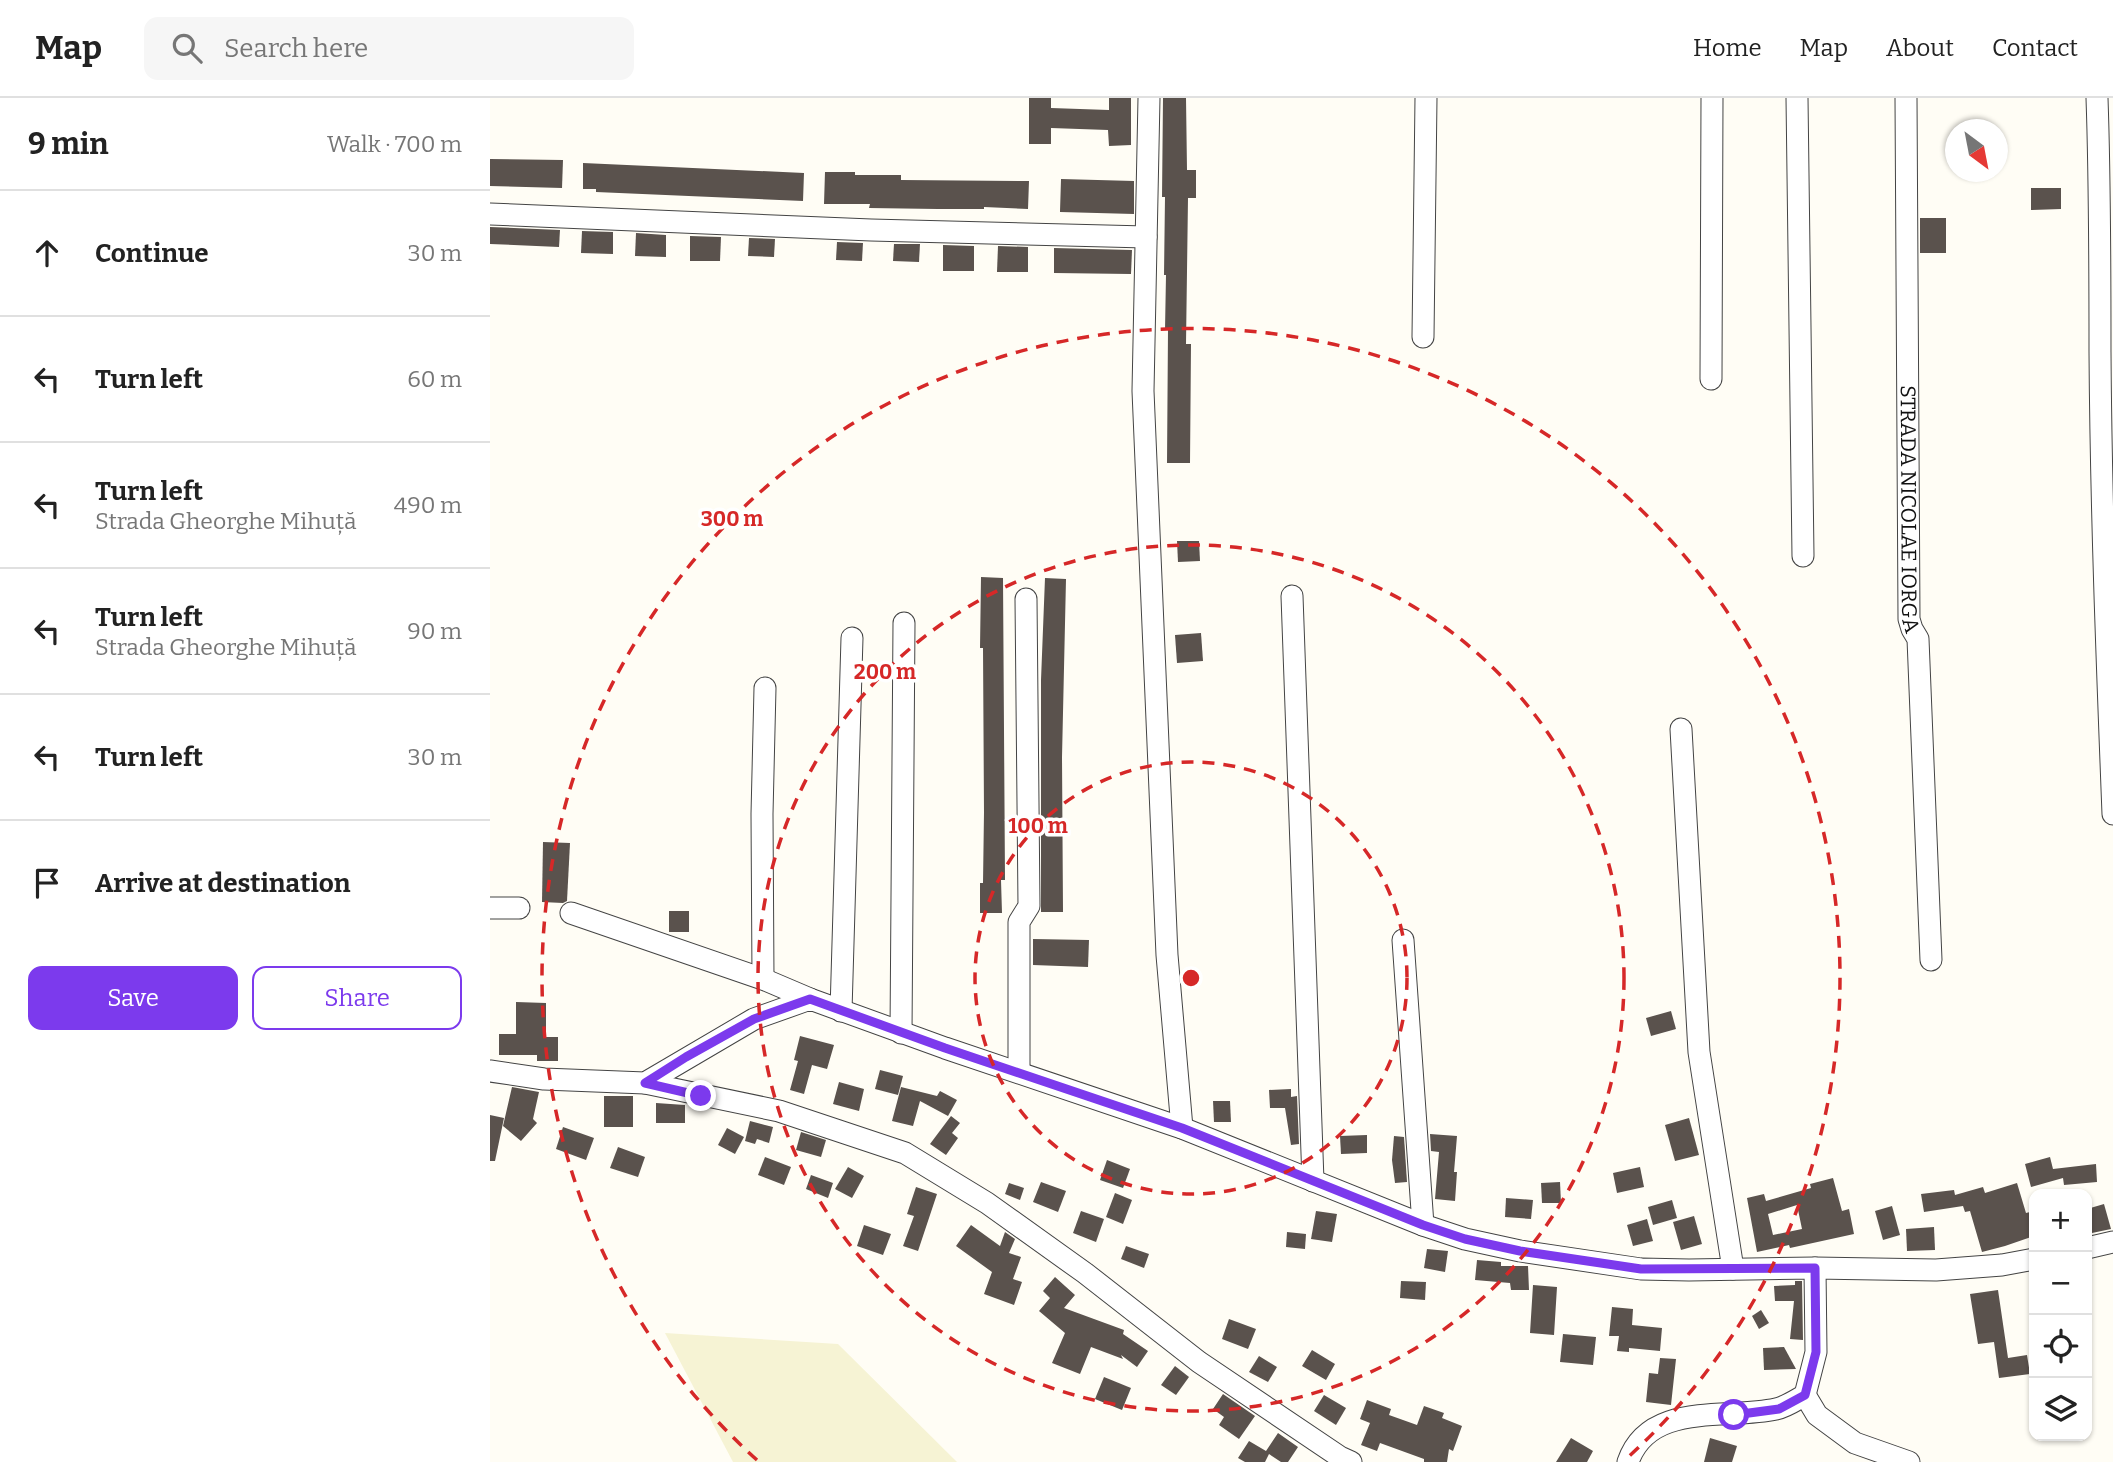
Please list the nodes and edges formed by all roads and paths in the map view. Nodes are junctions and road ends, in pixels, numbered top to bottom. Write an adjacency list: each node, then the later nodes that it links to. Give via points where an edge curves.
1 (1149, 98): 9 (street)
2 (1426, 98): 10 (street)
3 (1713, 98): 12 (street)
4 (1797, 98): 14 (street)
5 (1906, 98): 27 (street, STRADA NICOLAE IORGA, via 1909,619 1918,639)
6 (2097, 98): 8 (street)
7 (490, 214): 9 (street)
8 (2107, 234): 11 (street)
9 (1146, 237): 35 (street, via 1143,391 1168,969)
10 (1423, 337)
11 (2107, 354): 13 (street)
12 (1711, 379)
13 (2108, 488): 19 (street)
14 (1803, 556)
15 (1292, 596): 36 (street)
16 (1026, 599): 33 (street, via 1029,905 1019,922)
17 (904, 623): 31 (street)
18 (852, 638): 30 (street)
19 (2110, 644): 22 (street)
20 (765, 688): 28 (street)
21 (1681, 729): 42 (street, via 1699,1052)
22 (2113, 814)
23 (490, 908): 24 (street)
24 (519, 908)
25 (571, 913): 28 (street)
26 (1403, 940): 37 (street)
27 (1931, 960)
28 (763, 979): 29 (street)
29 (810, 999): 30 (street); 34 (street, via 754,1019)
30 (841, 1011): 31 (street)
31 (901, 1033): 33 (street)
32 (490, 1071): 34 (street, via 544,1079)
33 (1019, 1072): 35 (street)
34 (645, 1083): 44 (street, via 779,1111 905,1153 987,1203 1199,1362)
35 (1182, 1128): 36 (street)
36 (1313, 1181): 37 (street)
37 (1423, 1225): 42 (street, via 1520,1251 1612,1265)
38 (2113, 1242): 39 (street)
39 (2092, 1247)
40 (2029, 1260): 41 (street, via 1936,1270)
41 (1815, 1268): 42 (street); 43 (street, via 1816,1352)
42 (1733, 1269)
43 (1805, 1395): 45 (street, via 1779,1409 1661,1424 1646,1433); 46 (street, via 1817,1415 1855,1443)
44 (1351, 1462)
45 (1628, 1462)
46 (1909, 1462)

